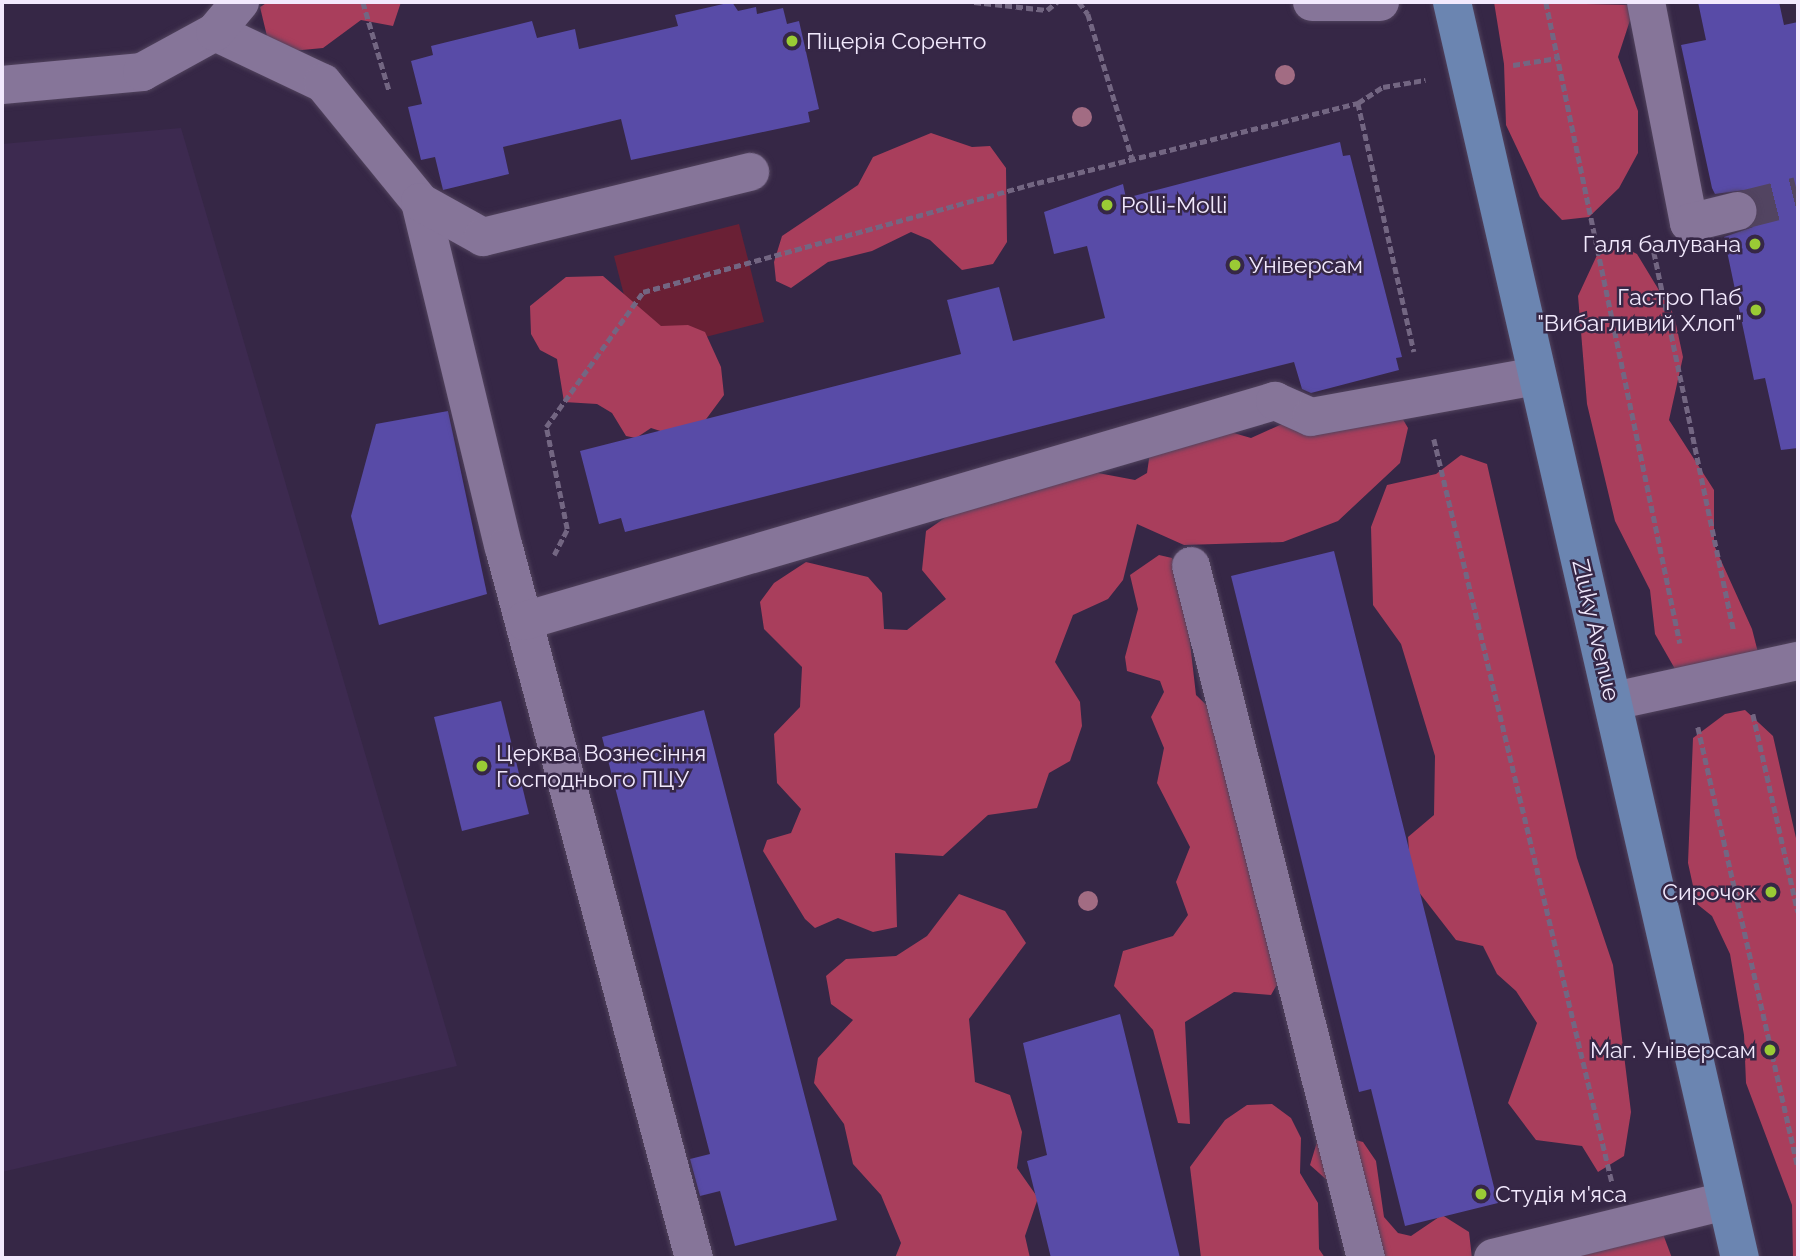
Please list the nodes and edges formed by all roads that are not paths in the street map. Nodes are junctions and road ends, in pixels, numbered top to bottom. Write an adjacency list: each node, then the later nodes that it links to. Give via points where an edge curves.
1 (240, 2): 6 (street)
2 (1312, 2): 3 (street)
3 (1380, 2)
4 (1452, 2): 11 (main road, Zluky Avenue)
5 (1646, 2): 10 (street, via 1689,223)
6 (215, 32): 7 (street, via 142,72); 9 (street, via 323,83)
7 (2, 85)
8 (750, 172): 9 (street, via 483,236)
9 (420, 202): 13 (street)
10 (1738, 211)
11 (1536, 376): 13 (street, via 1311,416 1275,401); 15 (main road, Zluky Avenue)
12 (1191, 566): 18 (street)
13 (524, 621): 17 (street)
14 (1798, 661): 15 (street)
15 (1614, 701): 16 (main road, Zluky Avenue)
16 (1725, 1201): 19 (street); 20 (main road, Zluky Avenue)
17 (694, 1258)
18 (1366, 1258)
19 (1493, 1258)
20 (1740, 1258)

